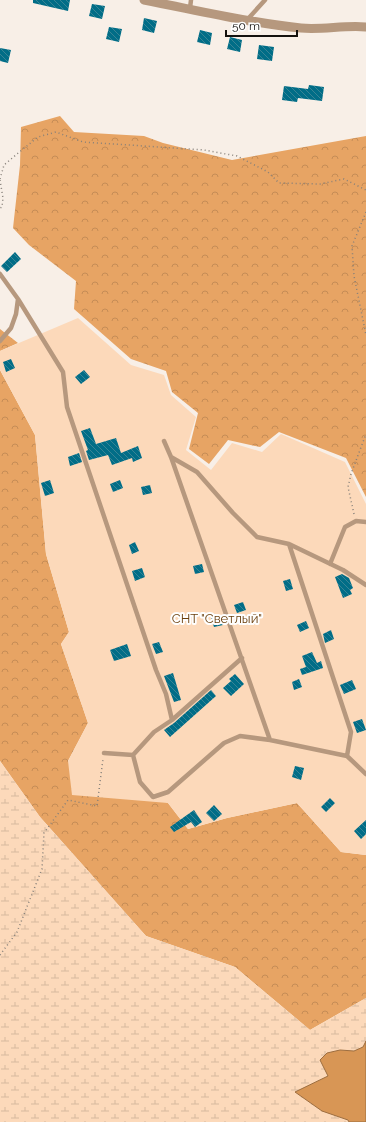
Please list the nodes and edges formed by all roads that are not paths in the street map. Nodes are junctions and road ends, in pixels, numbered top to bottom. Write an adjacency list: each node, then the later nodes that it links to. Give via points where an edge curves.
1 (144, 0): 3 (street)
2 (266, 0): 4 (lane)
3 (191, 4): 4 (street)
4 (247, 20): 5 (street, via 303,29)
5 (366, 27)
6 (0, 274): 7 (lane)
7 (18, 299): 8 (lane, via 12,328); 16 (lane, via 63,372 67,407 166,694)
8 (0, 341)
9 (164, 441): 10 (lane)
10 (171, 457): 12 (lane, via 197,472 257,537); 15 (lane)
11 (366, 522): 13 (lane, via 356,521 345,527)
12 (289, 544): 13 (lane); 20 (lane, via 351,732)
13 (330, 564): 14 (lane)
14 (366, 585)
15 (242, 658): 16 (lane); 17 (lane)
16 (172, 720): 19 (lane, via 154,732)
17 (270, 740): 19 (lane, via 240,736 224,743 168,792 153,797 140,782); 20 (lane)
18 (104, 753): 19 (lane)
19 (133, 755)
20 (347, 756): 21 (lane)
21 (366, 774)

